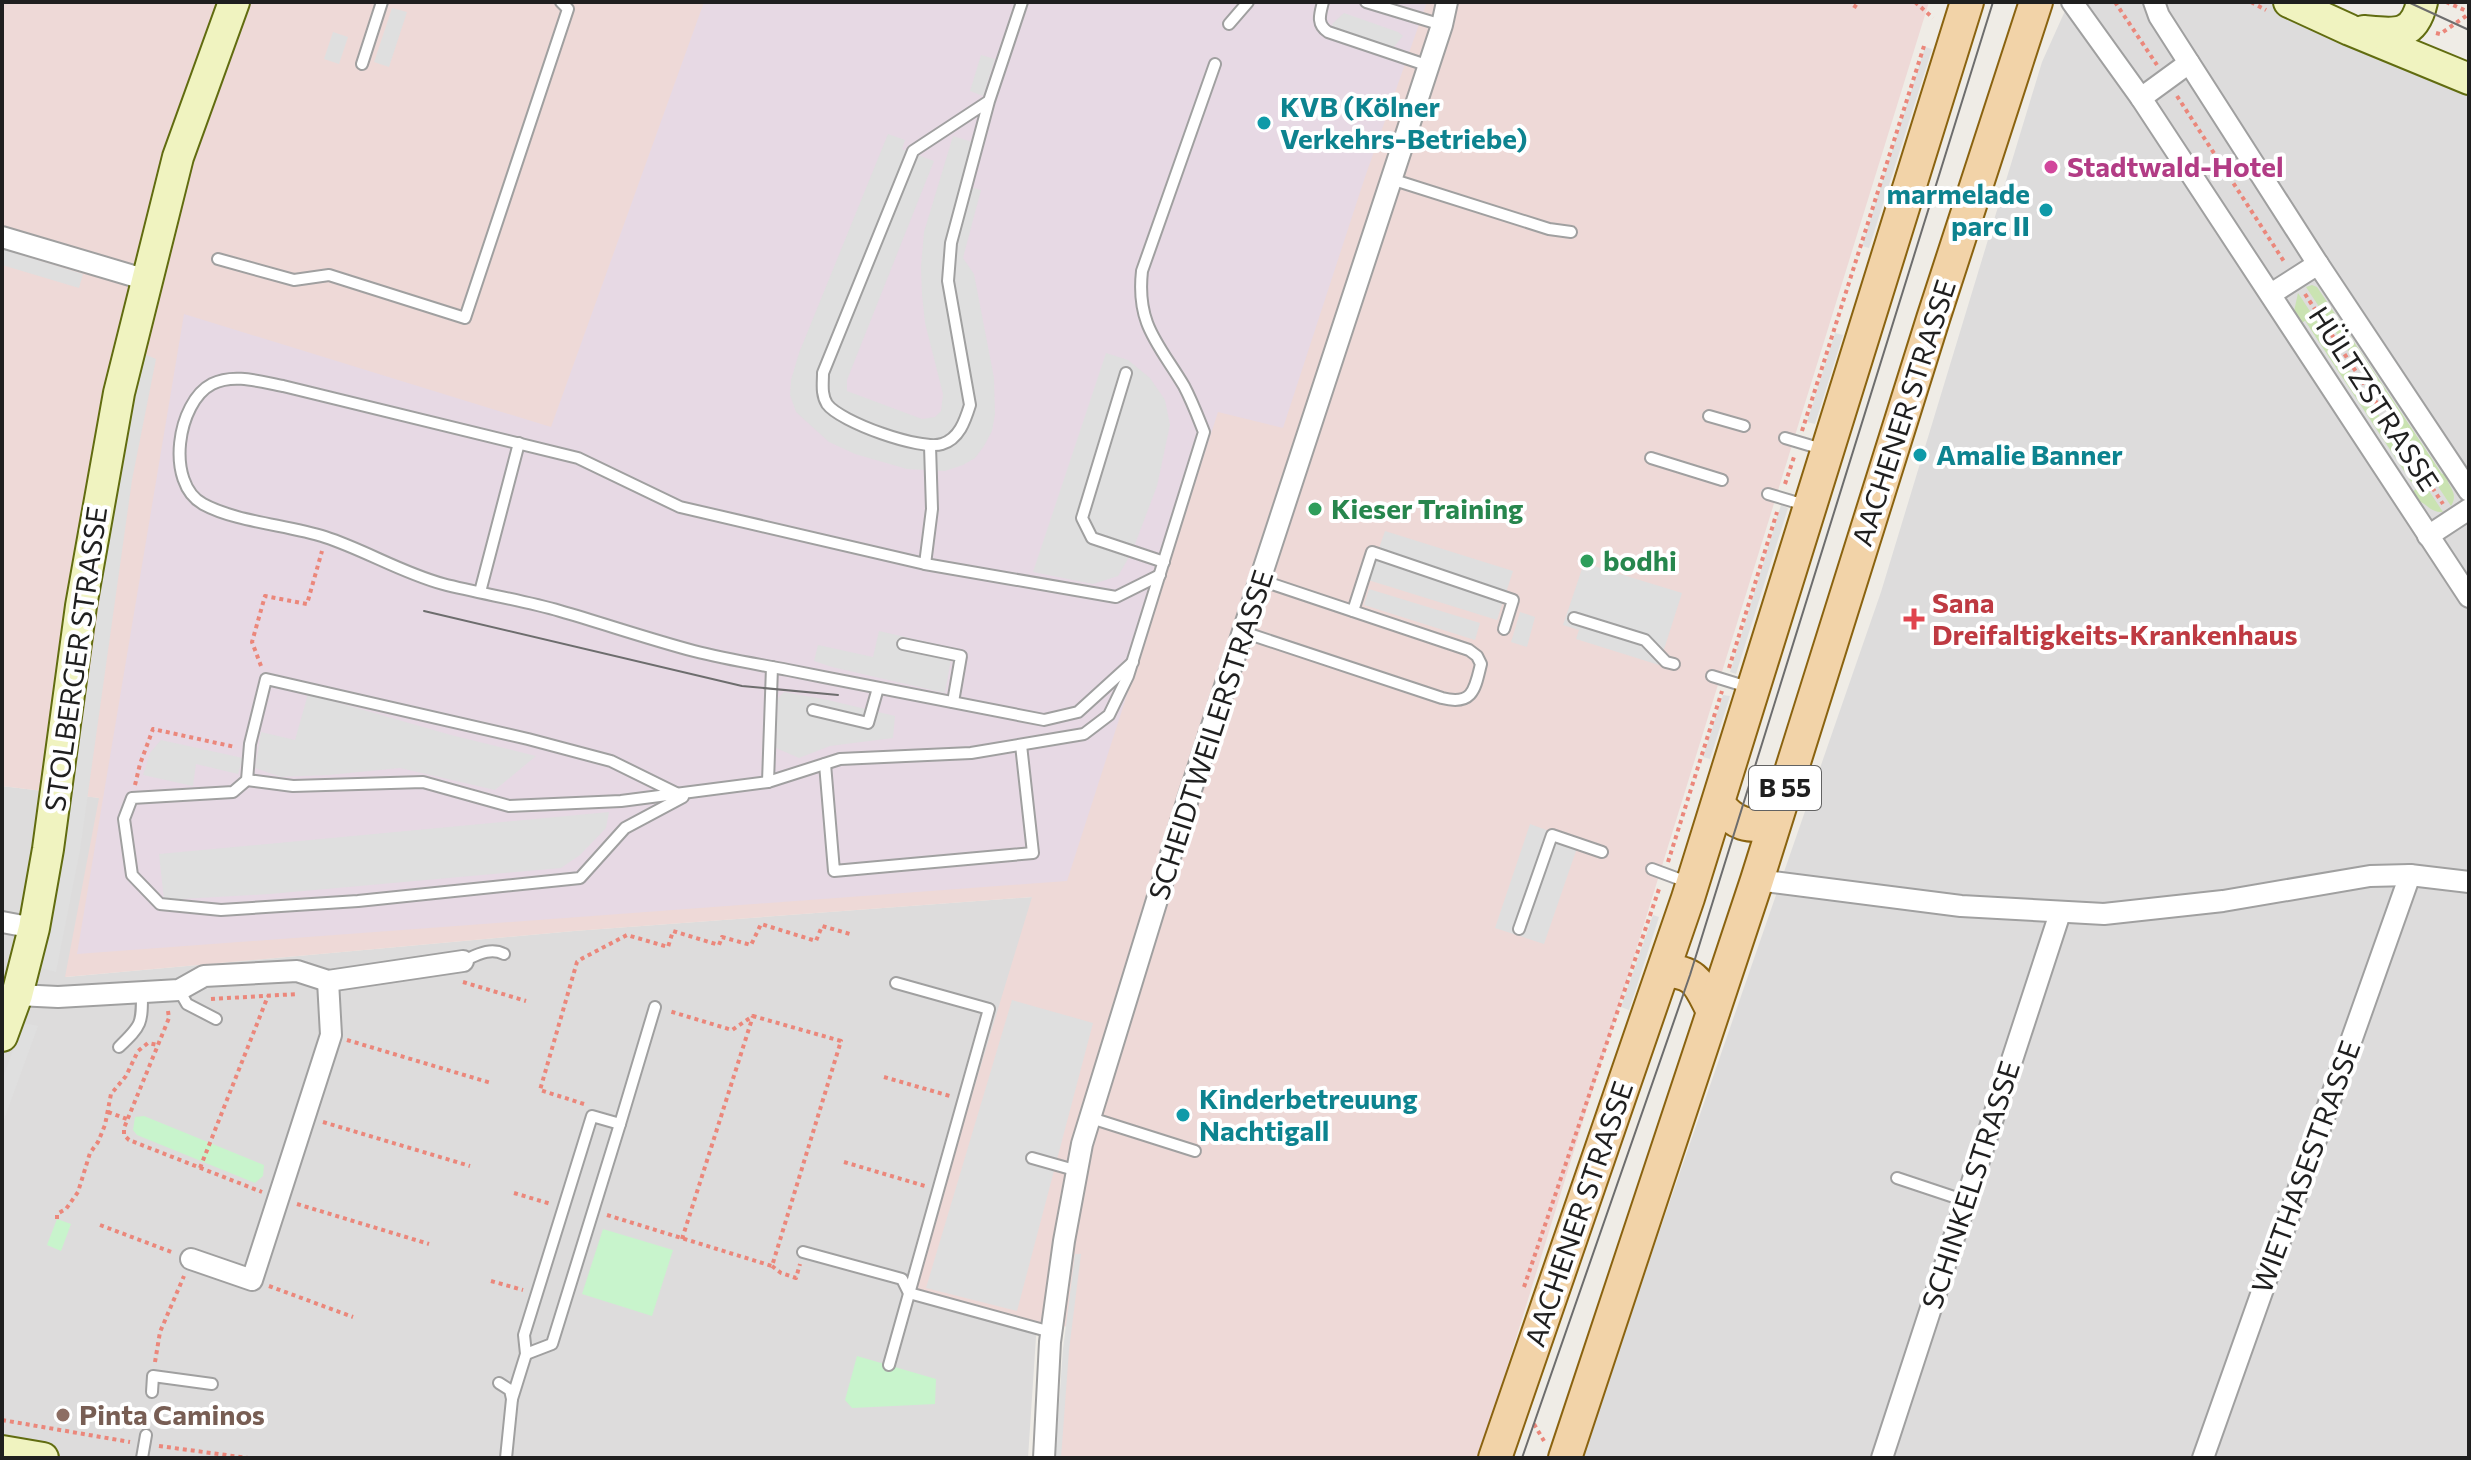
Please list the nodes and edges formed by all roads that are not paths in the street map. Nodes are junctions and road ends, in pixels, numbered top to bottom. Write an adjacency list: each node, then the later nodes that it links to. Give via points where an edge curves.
1 (234, 2): 31 (street, STOLBERGER STRASSE, via 178,157)
2 (382, 2): 20 (lane)
3 (561, 2): 29 (lane, via 568,9 465,318 329,275 294,280)
4 (1022, 2): 25 (lane)
5 (1248, 2): 16 (lane)
6 (1323, 2): 22 (lane, via 1320,22 1328,32)
7 (1366, 2): 17 (lane)
8 (1447, 2): 17 (street, SCHEIDTWEILERSTRASSE)
9 (1455, 2): 17 (street, SCHEIDTWEILERSTRASSE)
10 (1967, 2): 39 (main road, AACHENER STRASSE / B 55)
11 (2036, 2): 73 (main road, AACHENER STRASSE / B 55)
12 (2072, 2): 24 (street, HÜLTZSTRASSE)
13 (2154, 2): 19 (street, HÜLTZSTRASSE)
14 (2289, 2): 18 (street)
15 (2422, 2): 18 (street, via 2410,27 2397,34)
16 (1229, 24)
17 (1442, 25): 22 (street, SCHEIDTWEILERSTRASSE)
18 (2350, 30): 23 (street)
19 (2189, 63): 24 (street); 30 (street, HÜLTZSTRASSE)
20 (362, 64)
21 (1215, 64): 47 (lane, via 1140,288 1145,322 1186,389 1204,432)
22 (1429, 66): 26 (street, SCHEIDTWEILERSTRASSE)
23 (2469, 79)
24 (2141, 98): 32 (street, HÜLTZSTRASSE)
25 (989, 101): 38 (lane, via 948,261 970,405 956,436); 38 (lane, via 913,151 823,373 822,392 839,414)
26 (1391, 179): 27 (lane); 50 (street, SCHEIDTWEILERSTRASSE)
27 (1571, 232)
28 (2, 237): 31 (street)
29 (218, 259)
30 (2318, 264): 32 (street, HÜLTZSTRASSE); 42 (street, HÜLTZSTRASSE)
31 (147, 280): 82 (street, STOLBERGER STRASSE, via 119,393 81,606)
32 (2271, 294): 46 (street, HÜLTZSTRASSE)
33 (1126, 373): 47 (lane, via 1082,518 1092,538)
34 (1709, 416): 35 (lane)
35 (1744, 426)
36 (1785, 438): 39 (lane)
37 (519, 443): 48 (lane, via 578,458 680,507); 51 (lane); 51 (lane, via 234,378 205,389 186,420 180,471 186,489 200,502 327,538 402,571)
38 (930, 446): 48 (lane, via 932,509)
39 (1813, 446): 44 (main road, AACHENER STRASSE / B 55)
40 (1651, 458): 41 (lane)
41 (1722, 480)
42 (2469, 491)
43 (1768, 494): 44 (lane)
44 (1795, 502): 62 (main road, AACHENER STRASSE / B 55)
45 (2461, 514): 46 (street, HÜLTZSTRASSE)
46 (2428, 536): 52 (street, HÜLTZSTRASSE)
47 (1164, 562): 49 (lane)
48 (925, 564): 49 (lane, via 1116,597)
49 (1160, 575): 58 (lane)
50 (1260, 580): 53 (lane); 56 (street, SCHEIDTWEILERSTRASSE)
51 (480, 592): 60 (lane)
52 (2469, 597)
53 (1353, 611): 55 (lane, via 1372,552 1513,600); 56 (lane, via 1469,650 1481,664 1475,689 1457,702)
54 (1574, 618): 59 (lane, via 1645,640)
55 (1504, 629)
56 (1243, 632): 97 (street, SCHEIDTWEILERSTRASSE)
57 (903, 644): 64 (lane, via 961,656)
58 (1133, 662): 64 (lane, via 1078,712 1044,720); 66 (lane, via 1109,715 1084,734)
59 (1674, 664)
60 (772, 667): 63 (lane); 69 (lane)
61 (1712, 676): 62 (lane)
62 (1739, 684): 72 (main road, AACHENER STRASSE / B 55)
63 (878, 688): 64 (lane); 65 (lane, via 868,723)
64 (953, 702)
65 (813, 710)
66 (1021, 745): 67 (lane); 67 (lane, via 1033,853 834,871)
67 (825, 764): 69 (lane)
68 (247, 780): 70 (lane, via 233,792 132,798 124,819 132,875 160,904 221,910 580,878 625,828); 71 (lane, via 293,786 423,782 509,806); 71 (lane, via 266,679 611,761)
69 (768, 782): 70 (lane)
70 (692, 792): 71 (lane)
71 (678, 794)
72 (1718, 804): 73 (main road, via 1739,822); 77 (main road, AACHENER STRASSE / B 55)
73 (1773, 824): 78 (main road, AACHENER STRASSE / B 55)
74 (1602, 852): 83 (lane, via 1552,835)
75 (1652, 869): 77 (lane)
76 (2410, 875): 79 (street); 80 (street, via 2370,876 2161,909); 123 (street, WIETHASESTRASSE)
77 (1678, 879): 86 (main road, AACHENER STRASSE / B 55)
78 (1757, 880): 80 (street); 93 (main road, AACHENER STRASSE / B 55)
79 (2469, 882)
80 (2060, 913): 103 (street, SCHINKELSTRASSE)
81 (2, 922): 82 (street)
82 (34, 928): 91 (street, STOLBERGER STRASSE)
83 (1519, 929)
84 (504, 954): 85 (lane, via 482,953)
85 (460, 971): 87 (street)
86 (1664, 971): 93 (main road, via 1690,975); 117 (main road, AACHENER STRASSE / B 55)
87 (328, 981): 89 (street, via 297,971 266,972 204,976); 105 (street, via 331,1035 252,1280)
88 (896, 983): 106 (lane, via 989,1009)
89 (172, 990): 90 (street); 94 (lane)
90 (142, 992): 91 (street); 96 (lane, via 139,1028)
91 (17, 995): 95 (street, STOLBERGER STRASSE)
92 (655, 1007): 98 (lane)
93 (1713, 1011): 115 (main road, AACHENER STRASSE / B 55)
94 (216, 1019)
95 (2, 1036)
96 (119, 1047)
97 (1091, 1118): 99 (lane); 101 (street, SCHEIDTWEILERSTRASSE)
98 (620, 1124): 108 (lane, via 552,1344); 108 (lane, via 592,1116 524,1335)
99 (1195, 1151)
100 (1032, 1158): 101 (lane)
101 (1078, 1171): 107 (street, SCHEIDTWEILERSTRASSE)
102 (1897, 1178): 103 (lane)
103 (1966, 1201): 122 (street, SCHINKELSTRASSE)
104 (803, 1252): 106 (lane, via 902,1279)
105 (191, 1259)
106 (909, 1293): 107 (lane); 109 (lane)
107 (1051, 1332): 121 (street, SCHEIDTWEILERSTRASSE)
108 (526, 1354): 113 (lane)
109 (889, 1365)
110 (499, 1383): 113 (lane, via 510,1390)
111 (212, 1384): 112 (lane, via 153,1376)
112 (152, 1392)
113 (512, 1399): 120 (lane)
114 (145, 1439): 119 (lane)
115 (1569, 1446)
116 (2, 1451): 118 (street)
117 (1495, 1457)
118 (41, 1458)
119 (142, 1458)
120 (506, 1458)
121 (1044, 1458)
122 (1882, 1458)
123 (2203, 1458)

